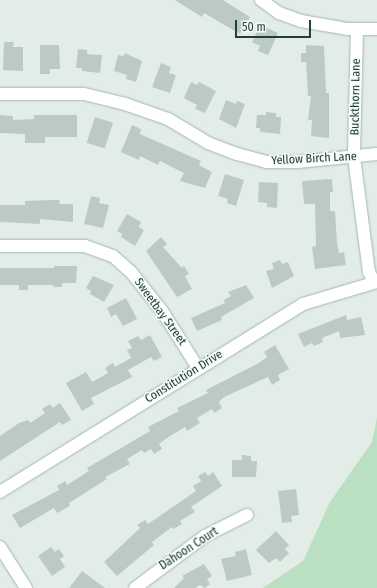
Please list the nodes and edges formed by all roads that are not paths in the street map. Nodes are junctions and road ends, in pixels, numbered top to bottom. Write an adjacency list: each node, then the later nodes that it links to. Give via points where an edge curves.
1 (261, 0): 3 (street, via 279,12 301,21)
2 (377, 28): 3 (street)
3 (357, 30): 6 (street, Buckthorn Lane)
4 (0, 94): 6 (street, Yellow Birch Lane, via 84,94 126,104 168,119 208,143 266,162)
5 (377, 154): 6 (street, Yellow Birch Lane)
6 (354, 157): 8 (street, Buckthorn Lane, via 369,272)
7 (0, 246): 9 (street, Sweetbay Street, via 85,246 113,256 131,272 162,311)
8 (375, 282): 9 (street, Constitution Drive, via 303,304)
9 (198, 368): 10 (street, Constitution Drive)
10 (0, 492)
11 (247, 515): 14 (street, Dahoon Court, via 205,536)
12 (0, 547): 13 (street)
13 (26, 588)
14 (135, 588)

